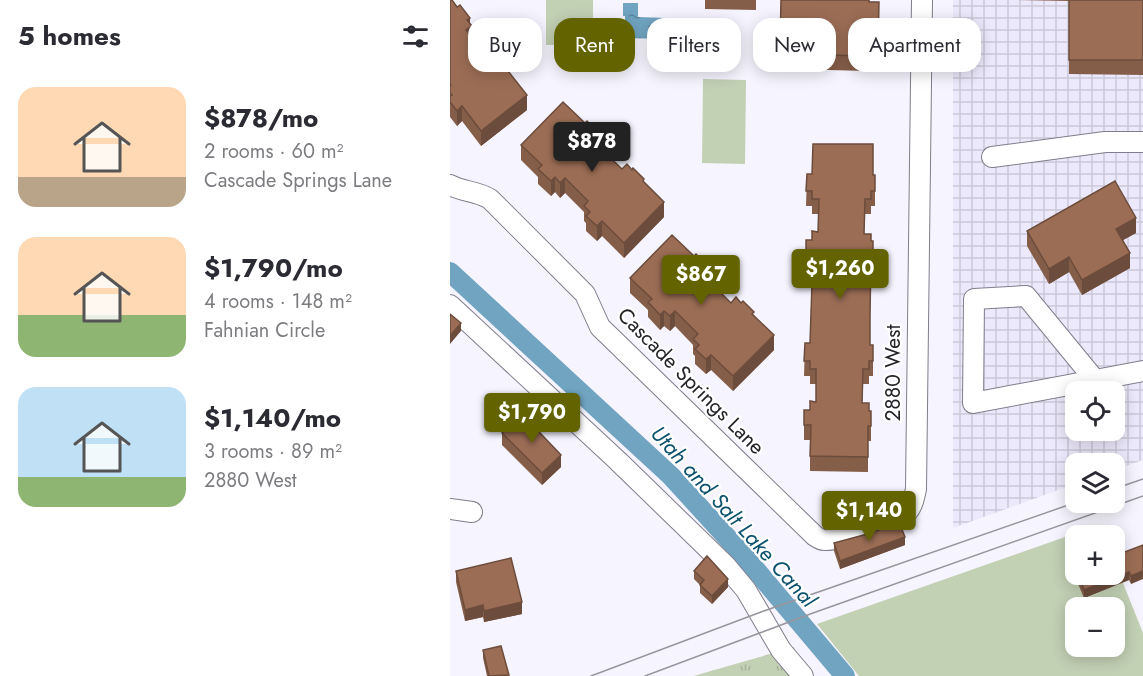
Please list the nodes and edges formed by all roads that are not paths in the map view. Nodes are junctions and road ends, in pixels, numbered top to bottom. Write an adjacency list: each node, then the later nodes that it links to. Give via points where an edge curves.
1 (922, 0): 10 (street, 2880 West, via 914,502 907,513 895,519)
2 (1143, 142): 3 (street, via 1105,142)
3 (992, 157)
4 (450, 184): 10 (street, Cascade Springs Lane, via 490,199 585,294 600,327 805,528)
5 (450, 305): 11 (street, via 726,566 746,590 781,650)
6 (1143, 371): 7 (street)
7 (1095, 380): 7 (street, via 974,403 974,299 1026,296)
8 (450, 510): 9 (street)
9 (472, 512)
10 (824, 540)
11 (803, 676)

